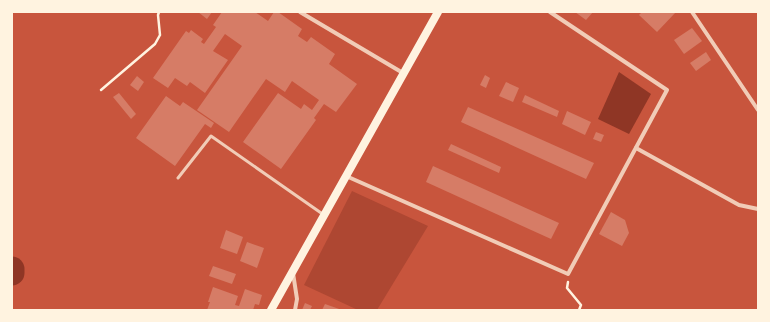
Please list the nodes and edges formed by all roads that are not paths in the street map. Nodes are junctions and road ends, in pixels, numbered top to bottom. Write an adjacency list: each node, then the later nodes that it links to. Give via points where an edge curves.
1 (300, 12): 5 (street)
2 (438, 12): 5 (main road)
3 (550, 12): 7 (street, via 667,90)
4 (692, 12): 6 (street)
5 (403, 72): 8 (main road)
6 (758, 110)
7 (636, 148): 8 (street, via 568,274); 10 (street, via 739,205)
8 (346, 176): 11 (main road)
9 (178, 178): 11 (lane, via 211,136)
10 (758, 209)
11 (324, 215): 12 (main road)
12 (293, 271): 13 (main road); 14 (street, via 297,299)
13 (271, 310)
14 (295, 310)

